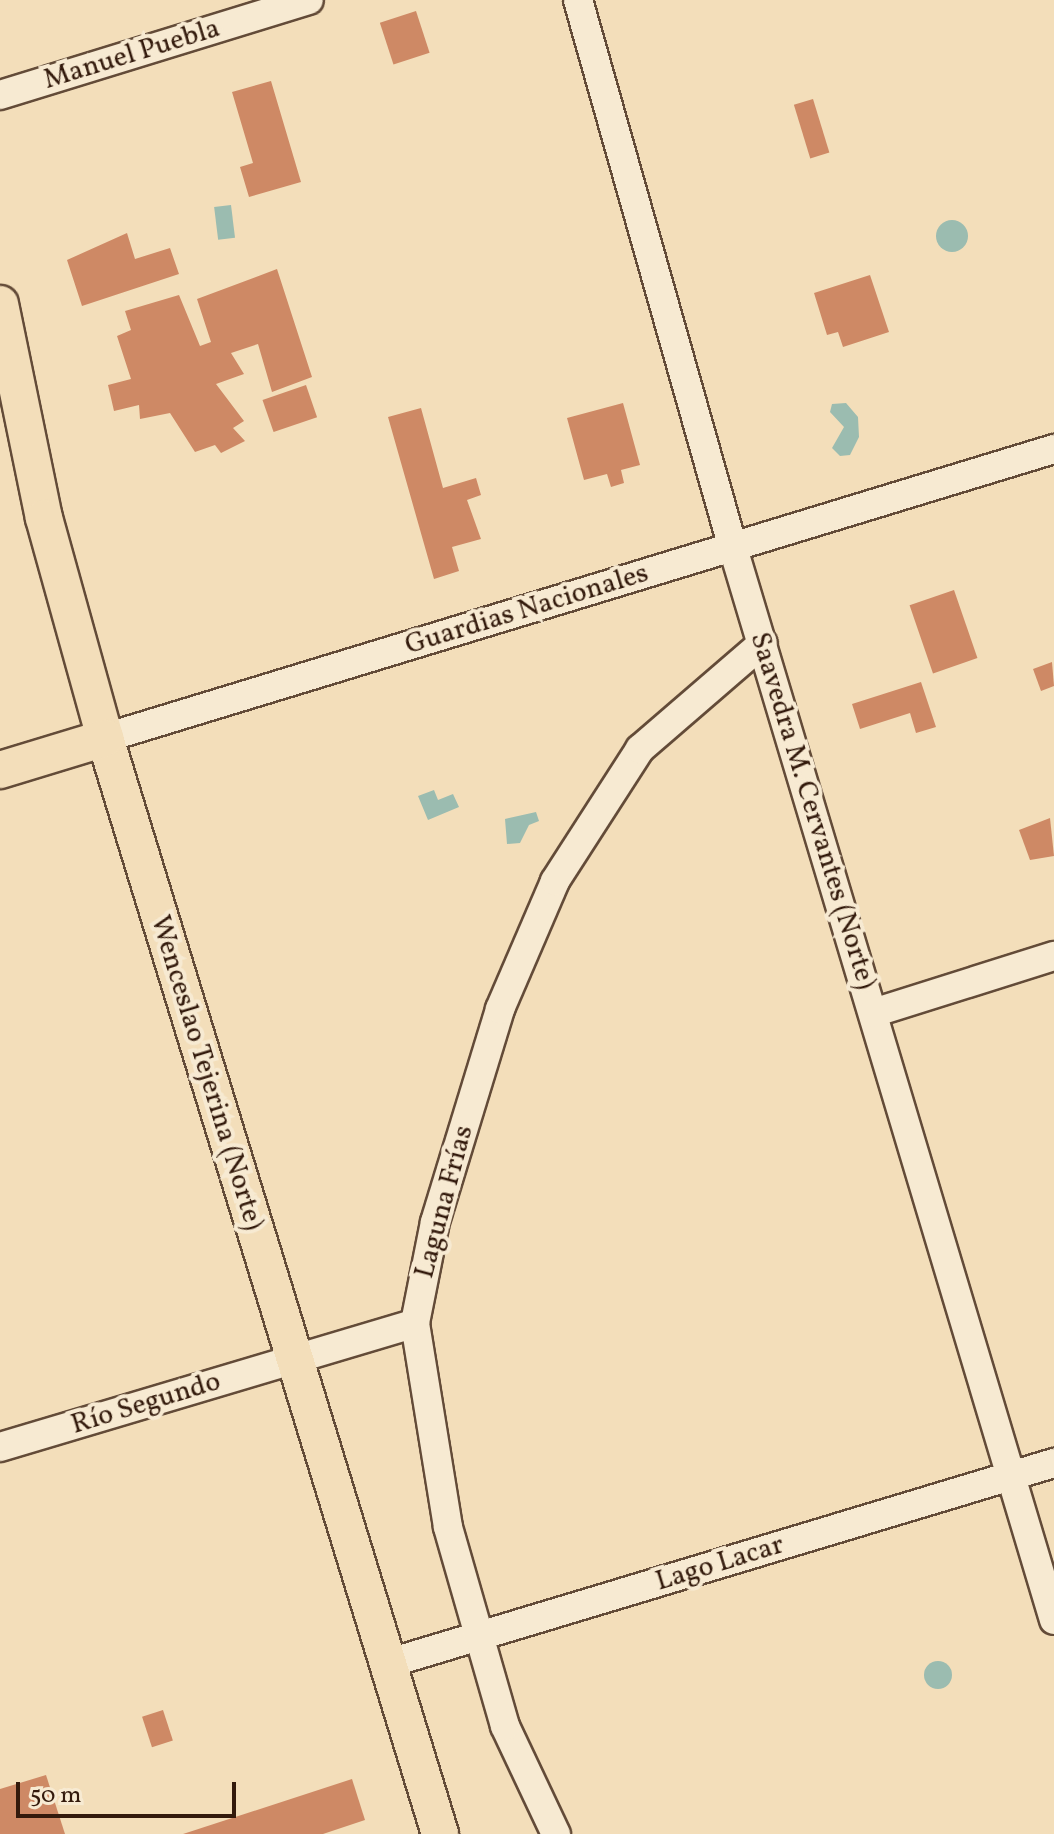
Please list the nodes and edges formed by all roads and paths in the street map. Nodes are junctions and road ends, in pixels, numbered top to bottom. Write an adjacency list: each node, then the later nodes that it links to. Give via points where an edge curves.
1 (309, 0): 3 (street, Manuel Puebla)
2 (578, 0): 6 (street, Saavedra M. Cervantes (Norte))
3 (0, 95)
4 (0, 304): 8 (main road, Wenceslao Tejerina (Norte), via 44,518)
5 (1054, 449): 6 (street, Guardias Nacionales)
6 (733, 548): 7 (street, Saavedra M. Cervantes (Norte)); 8 (street, Guardias Nacionales)
7 (763, 643): 11 (street, Saavedra M. Cervantes (Norte)); 12 (street, Laguna Frías, via 640,749 555,881 500,1009 435,1222)
8 (105, 738): 9 (main road, Guardias Nacionales); 13 (main road, Wenceslao Tejerina (Norte))
9 (0, 770)
10 (1054, 956): 11 (street)
11 (873, 1013): 16 (street, Saavedra M. Cervantes (Norte))
12 (415, 1323): 13 (street, Río Segundo); 18 (street, Laguna Frías, via 448,1527)
13 (292, 1360): 14 (street, Río Segundo); 19 (main road, Wenceslao Tejerina (Norte))
14 (0, 1447)
15 (1054, 1463): 16 (street, Lago Lacar)
16 (1011, 1477): 17 (street, Saavedra M. Cervantes (Norte)); 18 (street, Lago Lacar)
17 (1054, 1620)
18 (479, 1636): 19 (street, Lago Lacar); 21 (street, Laguna Frías, via 505,1726)
19 (386, 1664): 20 (main road, Wenceslao Tejerina (Norte))
20 (440, 1834)
21 (556, 1834)

